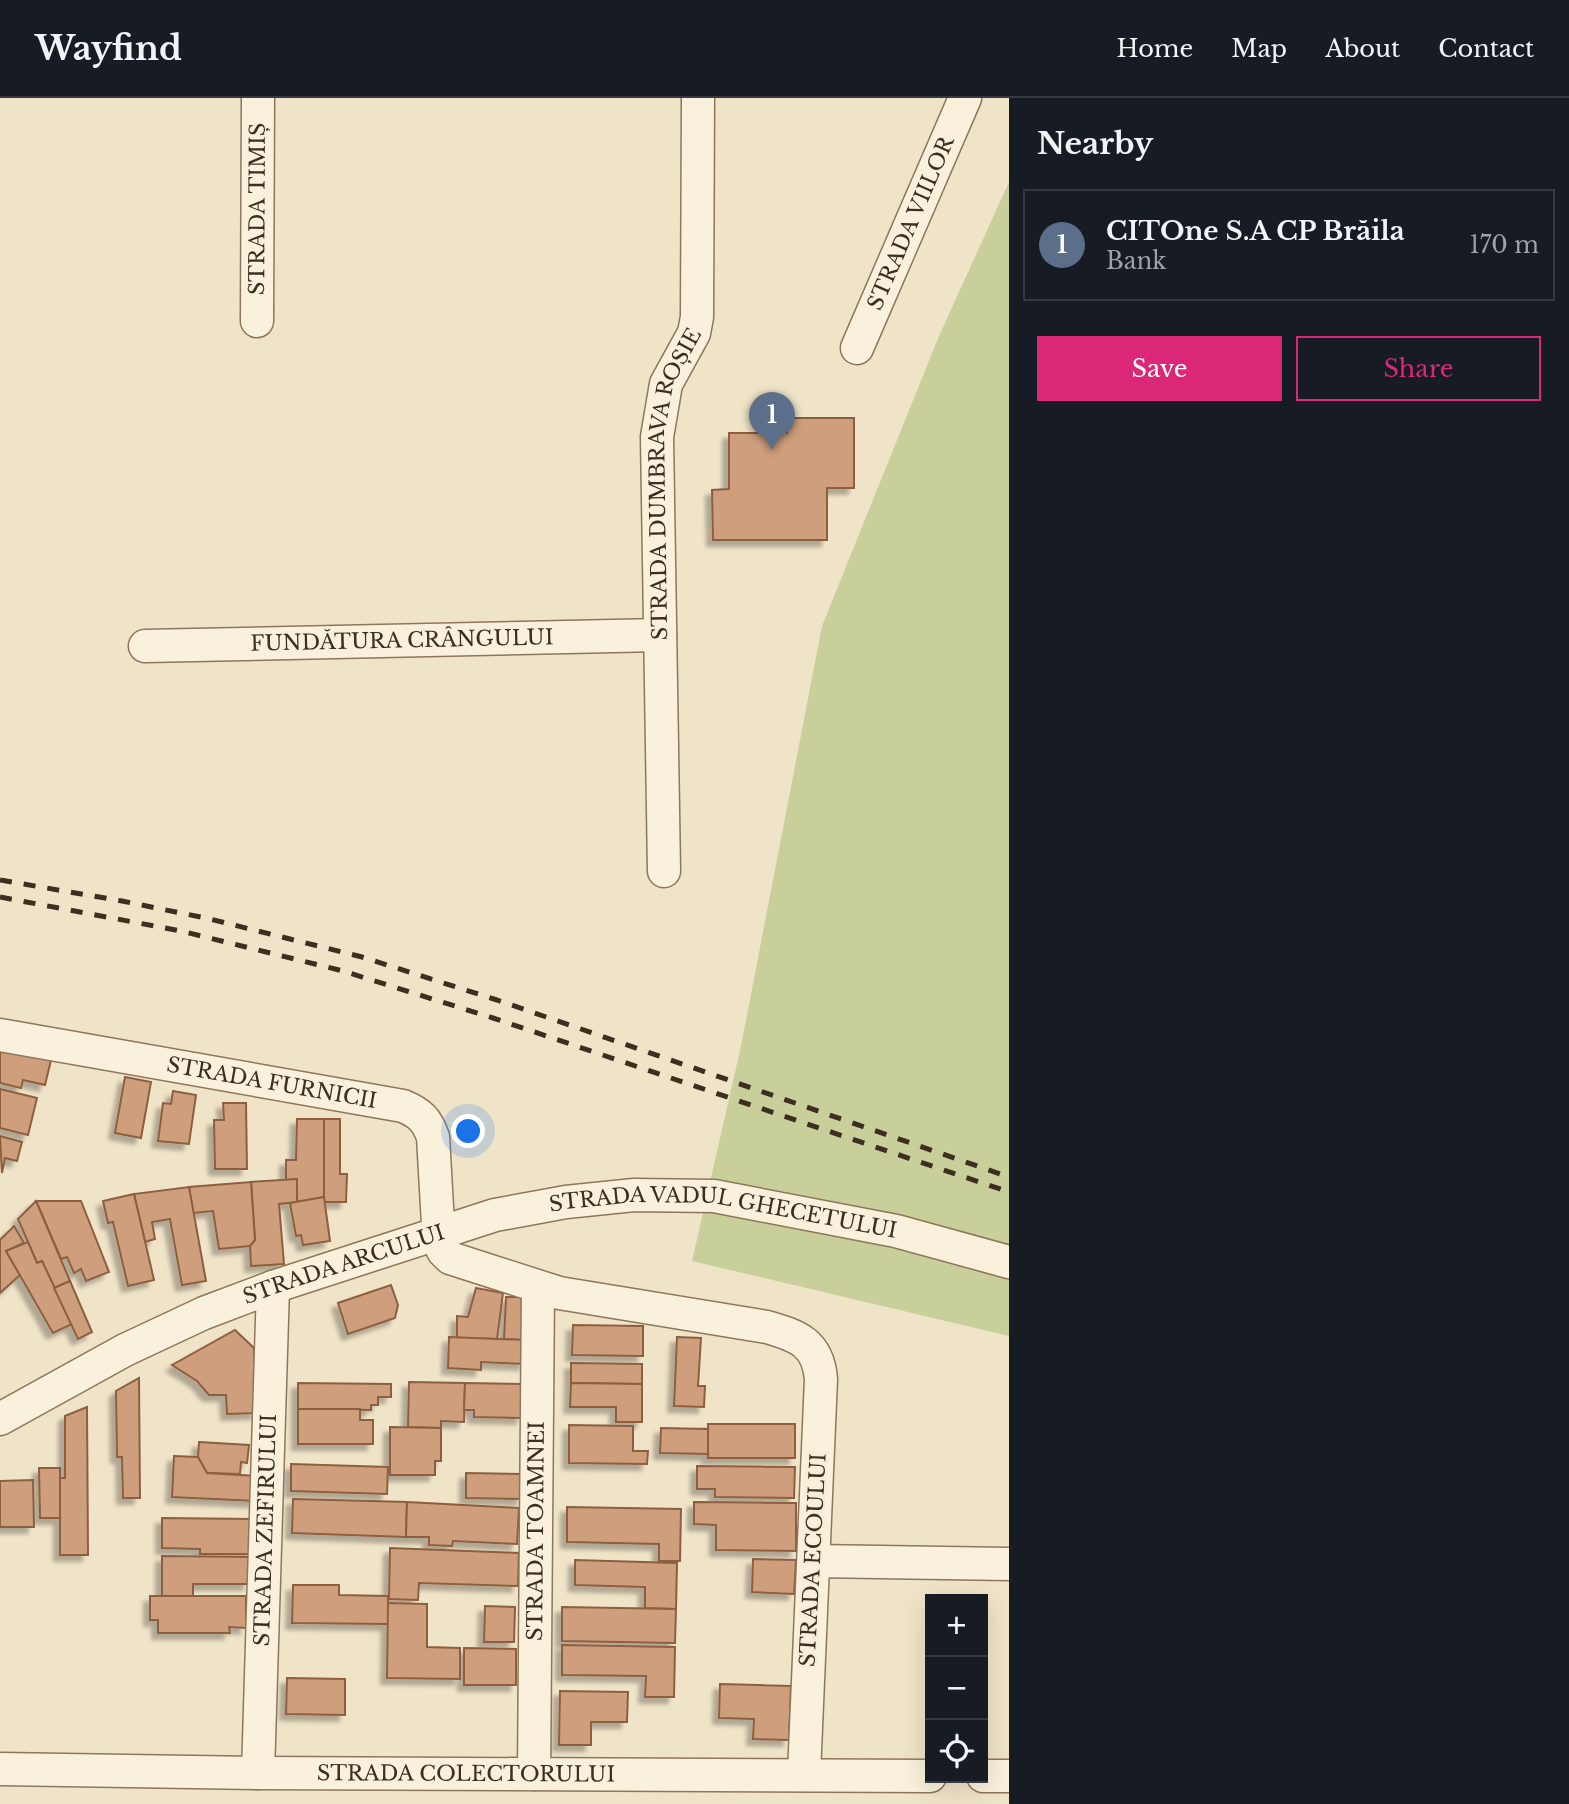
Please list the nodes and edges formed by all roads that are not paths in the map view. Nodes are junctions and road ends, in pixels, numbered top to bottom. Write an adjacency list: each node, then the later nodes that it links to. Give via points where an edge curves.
1 (258, 98): 4 (street, STRADA TIMIȘ)
2 (698, 98): 6 (street, STRADA DUMBRAVA ROȘIE, via 696,317 694,333 666,384 657,436)
3 (965, 98): 5 (street, STRADA VIILOR)
4 (257, 321)
5 (857, 348)
6 (660, 635): 7 (street, FUNDĂTURA CRÂNGULUI); 8 (street, STRADA DUMBRAVA ROȘIE)
7 (145, 646)
8 (664, 871)
9 (0, 1035): 10 (street, STRADA FURNICII, via 417,1112 428,1121 433,1137)
10 (438, 1233): 11 (street, STRADA VADUL GHECETULUI, via 495,1215 566,1202 634,1195 714,1196 896,1231); 12 (street, STRADA ARCULUI); 13 (street, STRADA ARCULUI, via 450,1258)
11 (1009, 1262)
12 (273, 1287): 15 (street, STRADA ARCULUI, via 125,1350); 19 (street, STRADA ZEFIRULUI)
13 (538, 1288): 14 (street, STRADA ARCULUI, via 767,1327); 20 (street, STRADA TOAMNEI)
14 (811, 1348): 16 (street, STRADA ECOULUI, via 821,1379)
15 (0, 1419)
16 (814, 1561): 17 (street); 21 (street, STRADA ECOULUI)
17 (1009, 1564)
18 (0, 1769): 19 (street, STRADA COLECTORULUI)
19 (258, 1773): 20 (street, STRADA COLECTORULUI)
20 (534, 1774): 21 (street, STRADA COLECTORULUI)
21 (804, 1774): 22 (street, STRADA COLECTORULUI)
22 (925, 1776)
23 (988, 1776): 24 (street)
24 (1009, 1776)

